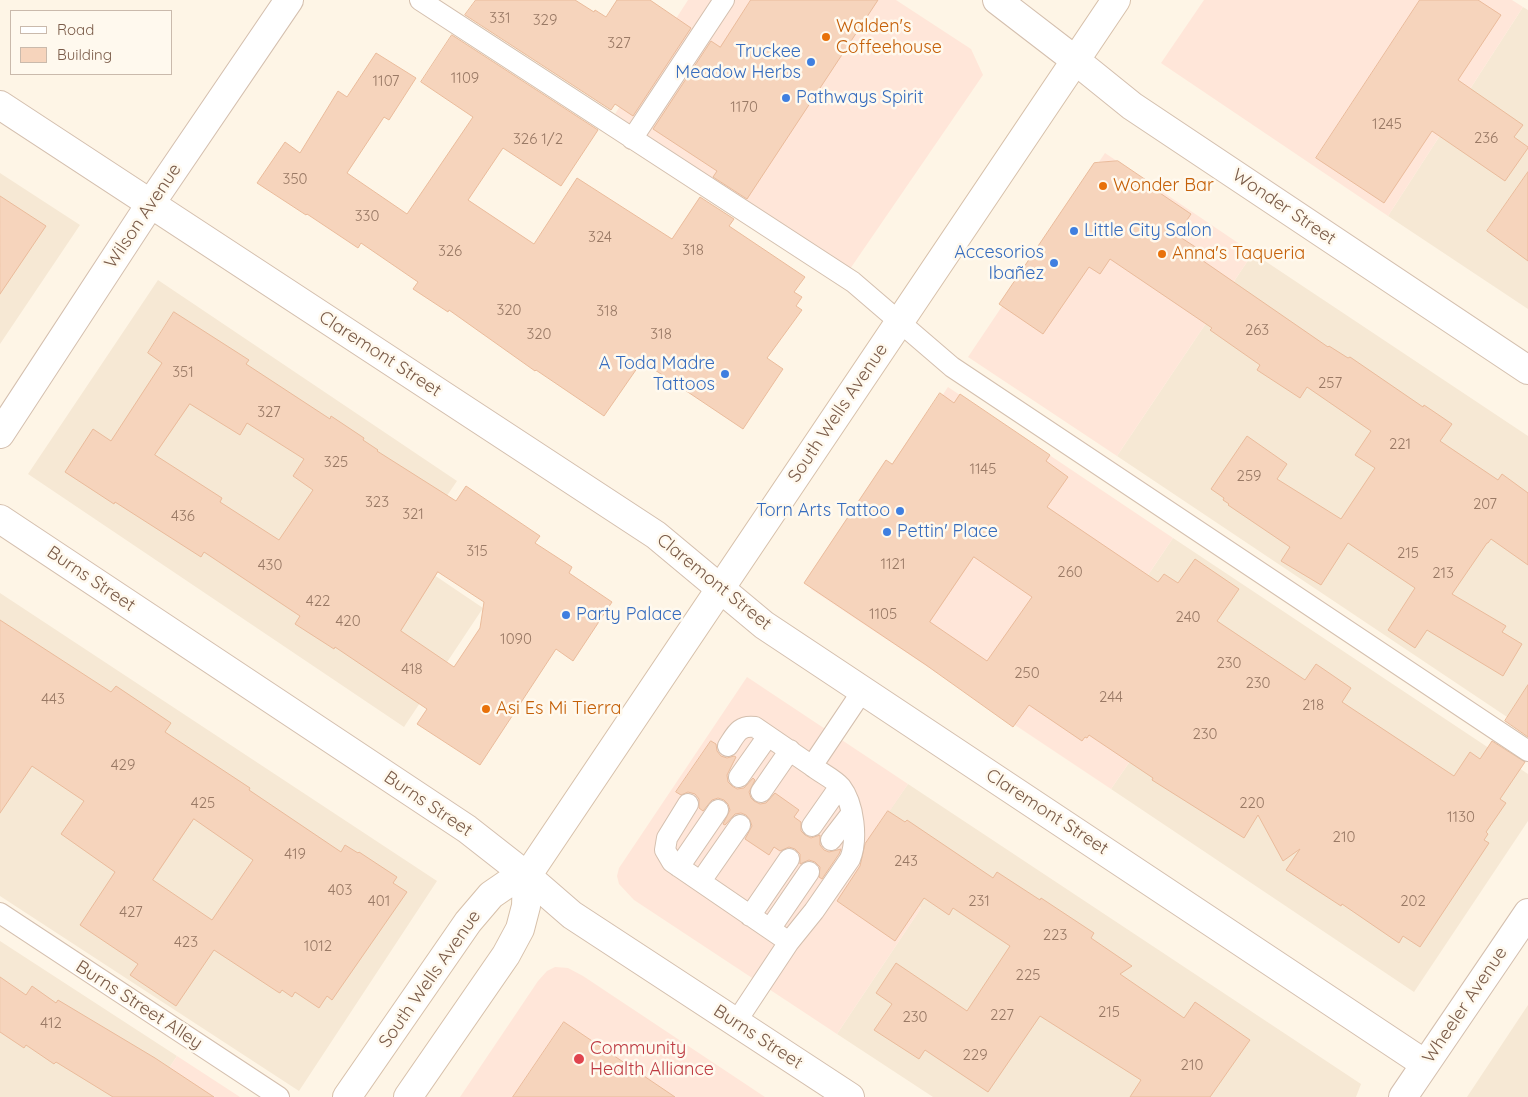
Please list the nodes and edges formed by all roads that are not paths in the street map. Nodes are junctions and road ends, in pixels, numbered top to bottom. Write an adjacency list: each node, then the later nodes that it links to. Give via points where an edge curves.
1 (289, 0): 9 (street, Wilson Avenue)
2 (420, 0): 8 (lane)
3 (724, 0): 8 (lane)
4 (997, 0): 6 (street, Wonder Street)
5 (1116, 0): 6 (street, South Wells Avenue)
6 (1075, 60): 10 (street, South Wells Avenue); 11 (street, Wonder Street, via 1134,107)
7 (0, 104): 9 (street, Claremont Street)
8 (632, 139): 10 (lane, via 853,282)
9 (152, 203): 12 (street, Wilson Avenue); 14 (street, Claremont Street, via 656,535)
10 (900, 321): 14 (street, South Wells Avenue); 19 (lane, via 952,367)
11 (1528, 370)
12 (0, 434)
13 (0, 519): 33 (street, Burns Street, via 467,829)
14 (720, 588): 15 (street, Claremont Street, via 764,625); 33 (street, South Wells Avenue)
15 (863, 690): 20 (lane); 41 (street, Claremont Street)
16 (768, 736): 17 (lane, via 755,727 746,726 738,731); 18 (lane); 21 (lane)
17 (728, 746)
18 (790, 750): 20 (lane); 23 (lane)
19 (1528, 751)
20 (812, 766): 22 (lane)
21 (739, 778)
22 (840, 786): 26 (lane); 28 (lane)
23 (762, 792)
24 (688, 804): 31 (lane, via 667,838 666,850 672,862)
25 (718, 810): 31 (lane)
26 (851, 814): 29 (lane); 39 (lane, via 856,835 850,859)
27 (740, 825): 34 (lane)
28 (812, 826)
29 (831, 840)
30 (789, 859): 37 (lane)
31 (679, 866): 34 (lane)
32 (809, 872): 38 (lane)
33 (527, 876): 40 (street, Burns Street, via 572,915); 43 (street, South Wells Avenue, via 491,895 468,922); 44 (street, via 526,906 520,929)
34 (701, 881): 37 (lane)
35 (0, 913): 42 (lane, Burns Street Alley)
36 (1528, 913): 41 (street, Wheeler Avenue)
37 (750, 916): 38 (lane)
38 (770, 929): 39 (lane)
39 (789, 942): 40 (lane)
40 (736, 1022): 45 (street, Burns Street)
41 (1425, 1064): 46 (street, Wheeler Avenue)
42 (279, 1097)
43 (347, 1097)
44 (408, 1097)
45 (850, 1097)
46 (1403, 1097)

